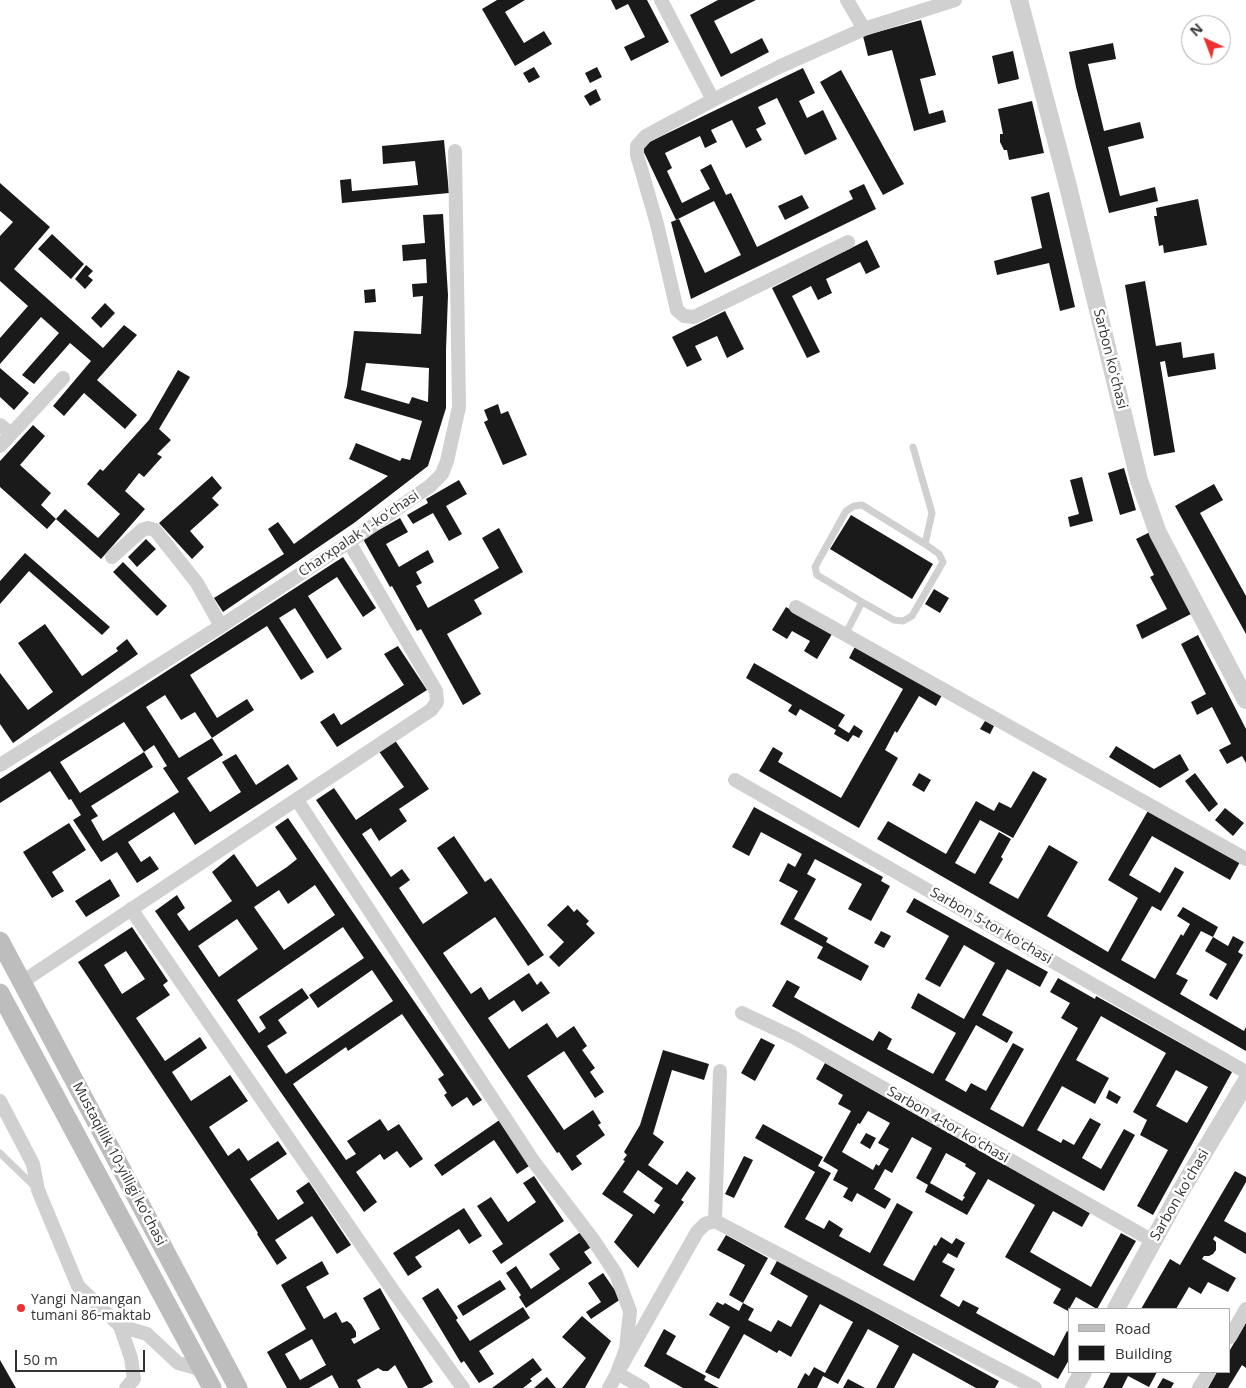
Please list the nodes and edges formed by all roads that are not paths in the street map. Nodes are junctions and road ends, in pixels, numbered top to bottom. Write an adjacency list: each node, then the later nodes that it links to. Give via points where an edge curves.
1 (661, 0): 6 (street)
2 (847, 0): 5 (street)
3 (955, 0): 5 (street)
4 (1019, 0): 21 (street, Sarbon koʻchasi, via 1139,480 1158,533)
5 (864, 29): 6 (street)
6 (713, 100): 8 (street, via 646,136 637,146 636,155 657,224 677,310 684,316 694,317)
7 (455, 151): 14 (street, Charxpalak 1-koʻchasi, via 458,406 447,461 442,474 430,486)
8 (848, 242)
9 (63, 378): 11 (street)
10 (0, 425): 11 (street)
11 (11, 434): 12 (street)
12 (0, 446)
13 (913, 447): 15 (lane, via 932,513)
14 (349, 542): 19 (street, Charxpalak 1-koʻchasi); 24 (street, via 436,691 437,702 430,710)
15 (926, 544): 17 (lane, via 940,554 943,562 912,616 904,621 894,620); 17 (lane, via 862,505 846,512 815,567 817,575)
16 (112, 557): 19 (street, via 142,530 155,530 197,583)
17 (862, 602): 20 (lane)
18 (796, 607): 20 (street)
19 (221, 626): 22 (street, Charxpalak 1-koʻchasi)
20 (845, 634): 25 (street)
21 (1246, 700)
22 (0, 765)
23 (735, 780): 32 (street, Sarbon 5-tor koʻchasi)
24 (297, 800): 26 (street); 46 (street, via 534,1162 616,1274 630,1311 626,1349)
25 (1246, 860)
26 (132, 909): 28 (street); 50 (street, via 394,1292)
27 (0, 941): 28 (main road, Mustaqillik 10-yilligi ko'chasi)
28 (22, 982): 49 (main road, Mustaqillik 10-yilligi ko'chasi)
29 (0, 993): 43 (main road, Mustaqillik 10-yilligi ko'chasi)
30 (742, 1013): 38 (street, Sarbon 4-tor koʻchasi, via 796,1038)
31 (720, 1071): 37 (street)
32 (1246, 1072)
33 (1246, 1082): 38 (street, Sarbon koʻchasi)
34 (0, 1101): 36 (street, via 33,1164)
35 (0, 1153): 36 (lane)
36 (38, 1190): 41 (street, via 78,1286)
37 (715, 1221): 46 (street, via 705,1224 697,1232); 53 (street)
38 (1153, 1241): 39 (street, Sarbon koʻchasi)
39 (1117, 1308)
40 (1246, 1309): 42 (street)
41 (120, 1326): 43 (street, via 147,1334 178,1362); 47 (street, via 132,1358 134,1379)
42 (1231, 1334)
43 (203, 1370): 48 (main road, Mustaqillik 10-yilligi ko'chasi)
44 (1082, 1373): 54 (street)
45 (1208, 1373): 55 (street)
46 (617, 1374): 51 (street); 52 (street)
47 (126, 1388)
48 (212, 1388)
49 (238, 1388)
50 (464, 1388)
51 (609, 1388)
52 (643, 1388)
53 (1034, 1388)
54 (1074, 1388)
55 (1200, 1388)

